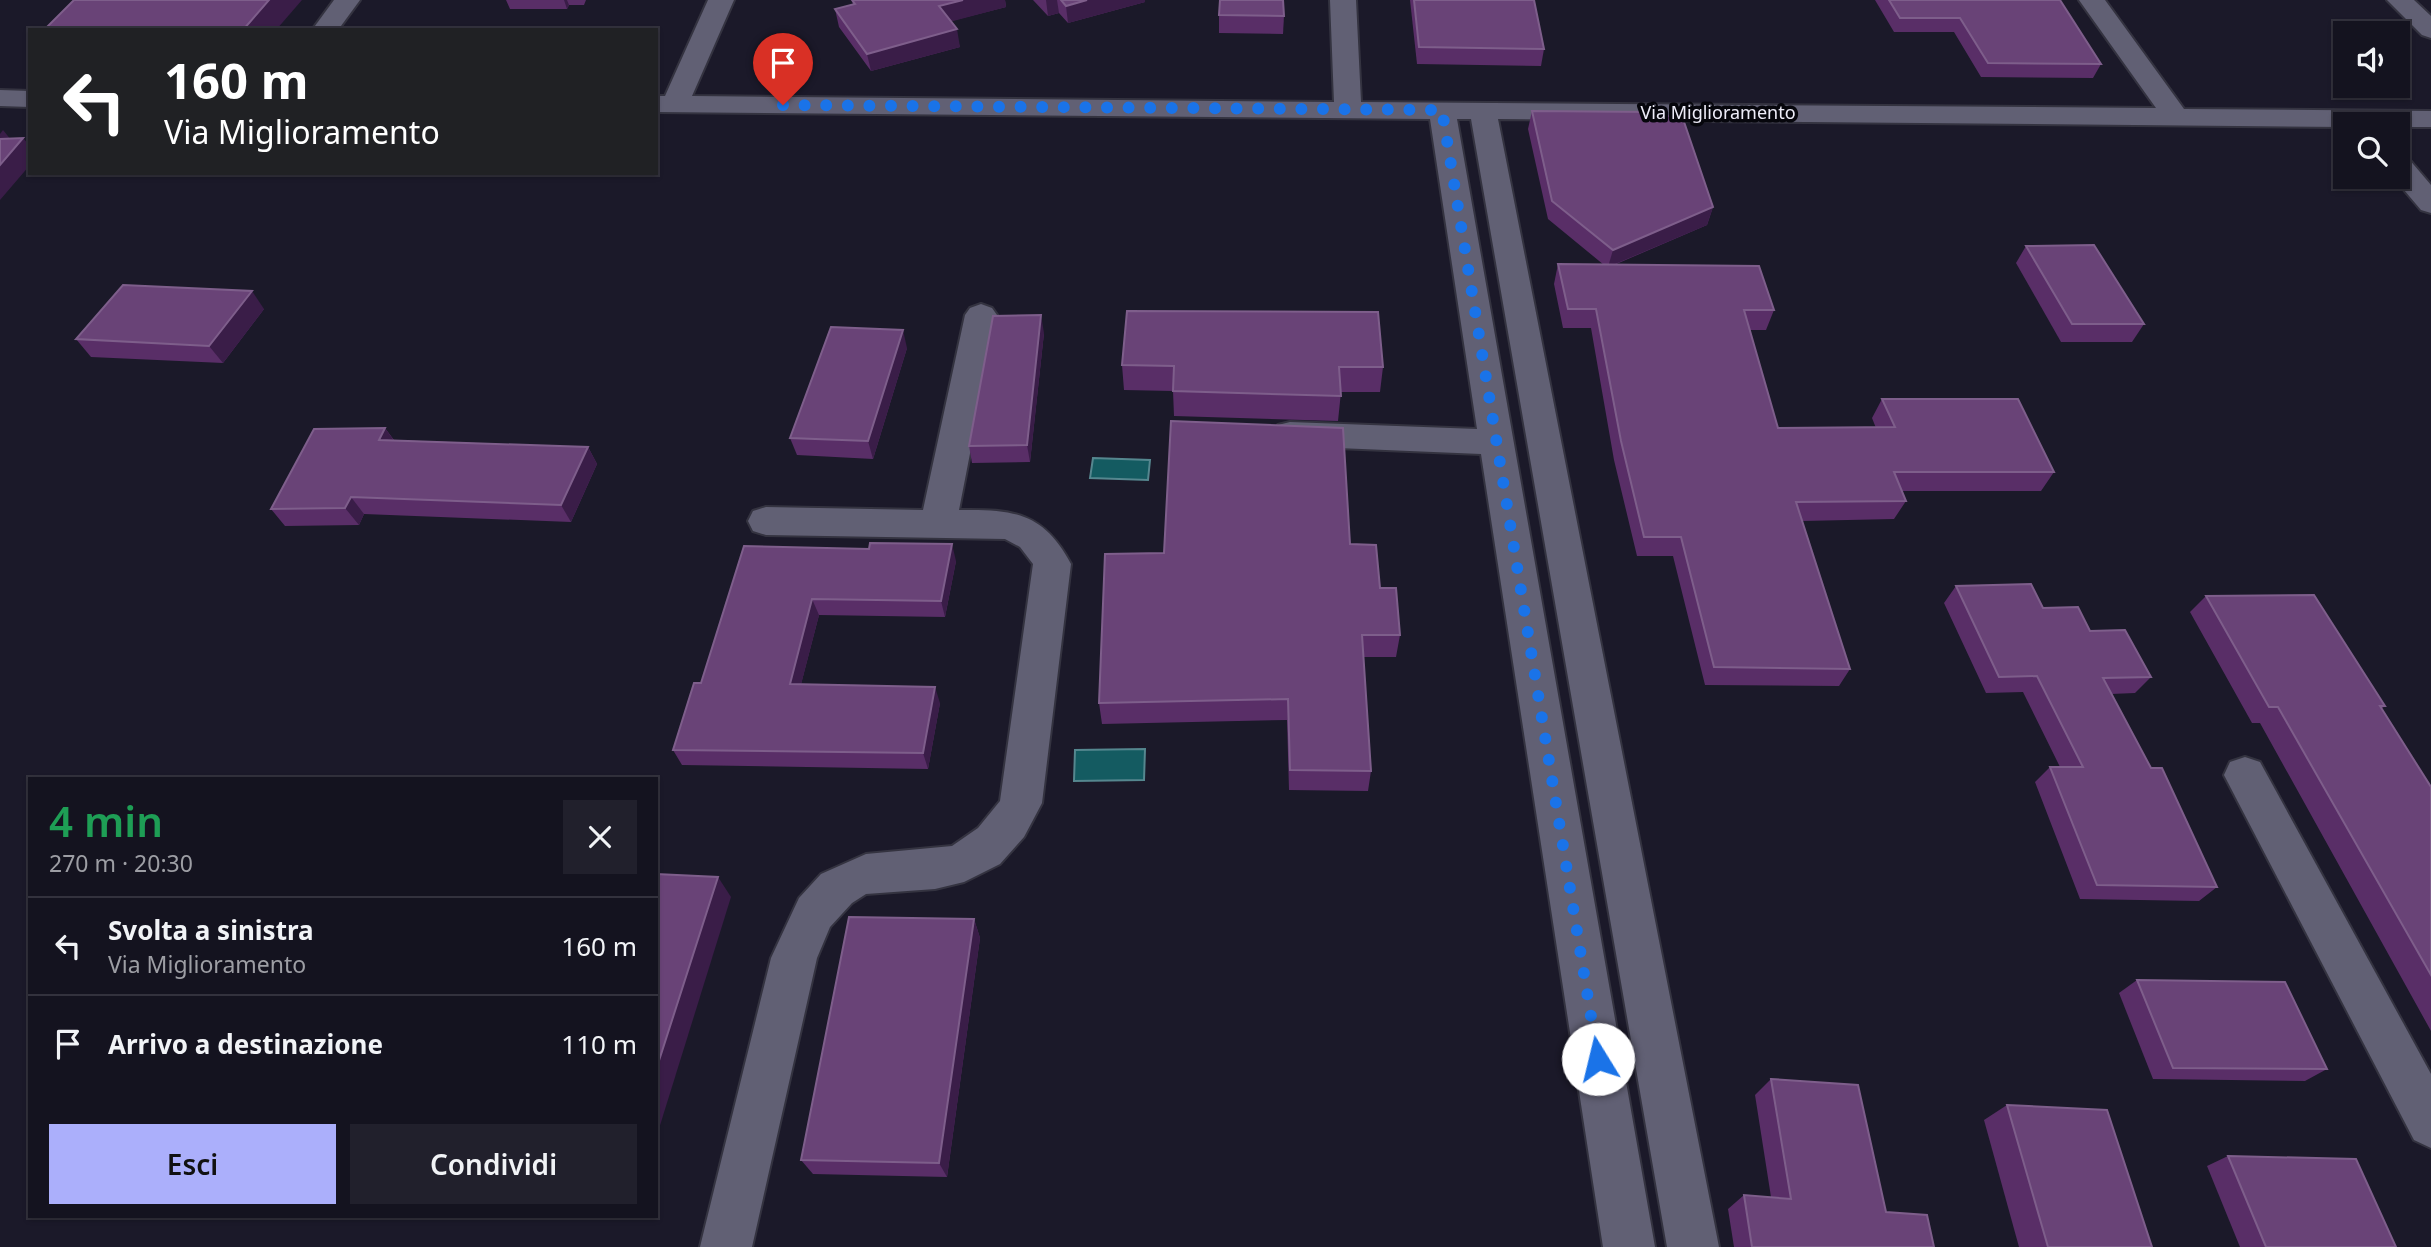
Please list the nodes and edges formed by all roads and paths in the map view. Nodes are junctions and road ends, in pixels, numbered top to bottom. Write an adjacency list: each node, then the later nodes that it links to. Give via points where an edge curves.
1 (347, 0): 6 (street)
2 (722, 0): 10 (street)
3 (1343, 0): 11 (street)
4 (2092, 0): 14 (street)
5 (2400, 0): 7 (street)
6 (326, 28)
7 (2431, 30)
8 (0, 98): 9 (street)
9 (28, 99)
10 (666, 104): 11 (street, Via Miglioramento)
11 (1348, 110): 12 (street, Via Miglioramento)
12 (1442, 110): 13 (street, Via Miglioramento); 22 (street)
13 (1484, 111): 14 (street, Via Miglioramento); 29 (street)
14 (2176, 117): 16 (street, Via Miglioramento)
15 (2431, 119): 17 (street, Via Miglioramento)
16 (2333, 120)
17 (2410, 120)
18 (2410, 179): 19 (street)
19 (2431, 204)
20 (981, 315): 24 (street)
21 (1259, 433): 22 (street)
22 (1496, 442): 28 (street)
23 (766, 522): 24 (street)
24 (938, 524): 27 (street, via 1026,531 1039,539 1052,564 1021,803 1004,833 972,858 936,870 871,873 832,891 811,914 794,958)
25 (2245, 775): 26 (street)
26 (2431, 1123)
27 (726, 1247)
28 (1629, 1247)
29 (1693, 1247)

